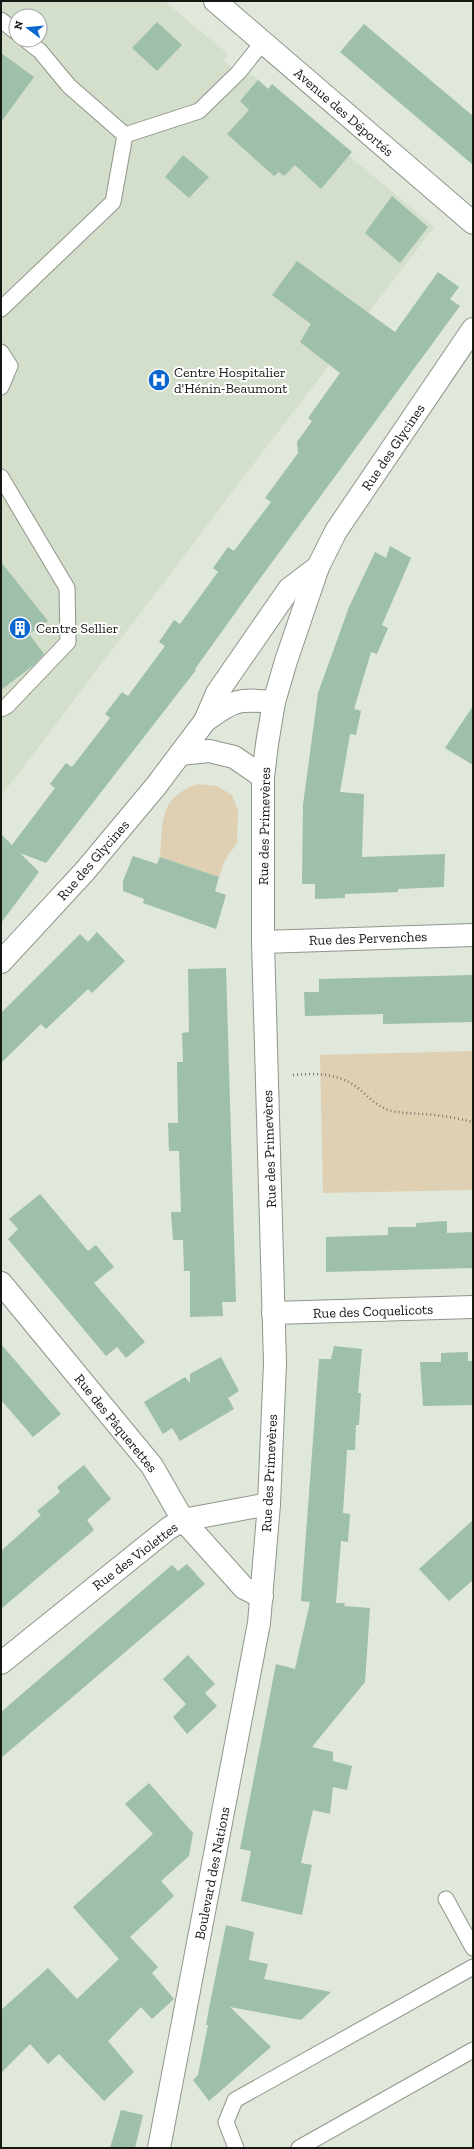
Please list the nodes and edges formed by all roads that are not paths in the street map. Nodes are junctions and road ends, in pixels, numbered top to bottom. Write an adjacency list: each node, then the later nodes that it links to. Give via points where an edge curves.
1 (215, 1): 2 (street, Avenue des Déportés)
2 (262, 42): 4 (lane, via 238,73 199,111); 5 (street, Avenue des Déportés)
3 (36, 48): 4 (lane, via 68,86)
4 (125, 135): 6 (lane, via 113,202)
5 (473, 223)
6 (1, 309)
7 (473, 329): 11 (street, Rue des Glycines, via 336,531)
8 (1, 352): 9 (lane, via 10,366)
9 (1, 387)
10 (1, 477): 13 (lane, via 67,588 68,642 7,706)
11 (318, 567): 12 (street, Rue des Glycines, via 300,615); 14 (street, Rue des Glycines, via 289,589 217,693)
12 (274, 702): 14 (street, Rue des Glycines, via 244,699 226,705); 16 (street, Rue des Primevères)
13 (1, 709)
14 (205, 721): 15 (street, Rue des Glycines)
15 (180, 754): 16 (street, via 209,751 234,757); 19 (street, Rue des Glycines, via 85,871)
16 (263, 777): 18 (street, Rue des Primevères)
17 (473, 935): 18 (street, Rue des Pervenches)
18 (263, 942): 22 (street, Rue des Primevères)
19 (1, 962)
20 (1, 1283): 24 (street, Rue des Pâquerettes, via 152,1466)
21 (473, 1307): 22 (street, Rue des Coquelicots)
22 (273, 1314): 23 (street, Rue des Primevères, via 275,1363)
23 (269, 1504): 24 (street); 25 (street, Rue des Primevères)
24 (183, 1520): 25 (street, Rue des Violettes, via 244,1588); 26 (street, Rue des Violettes, via 154,1538)
25 (262, 1597): 31 (street, Boulevard des Nations)
26 (1, 1663)
27 (446, 1899): 28 (lane)
28 (473, 1948)
29 (473, 1967): 32 (lane, via 235,2100 226,2122)
30 (473, 2050): 33 (lane)
31 (159, 2148)
32 (236, 2148)
33 (299, 2148)

